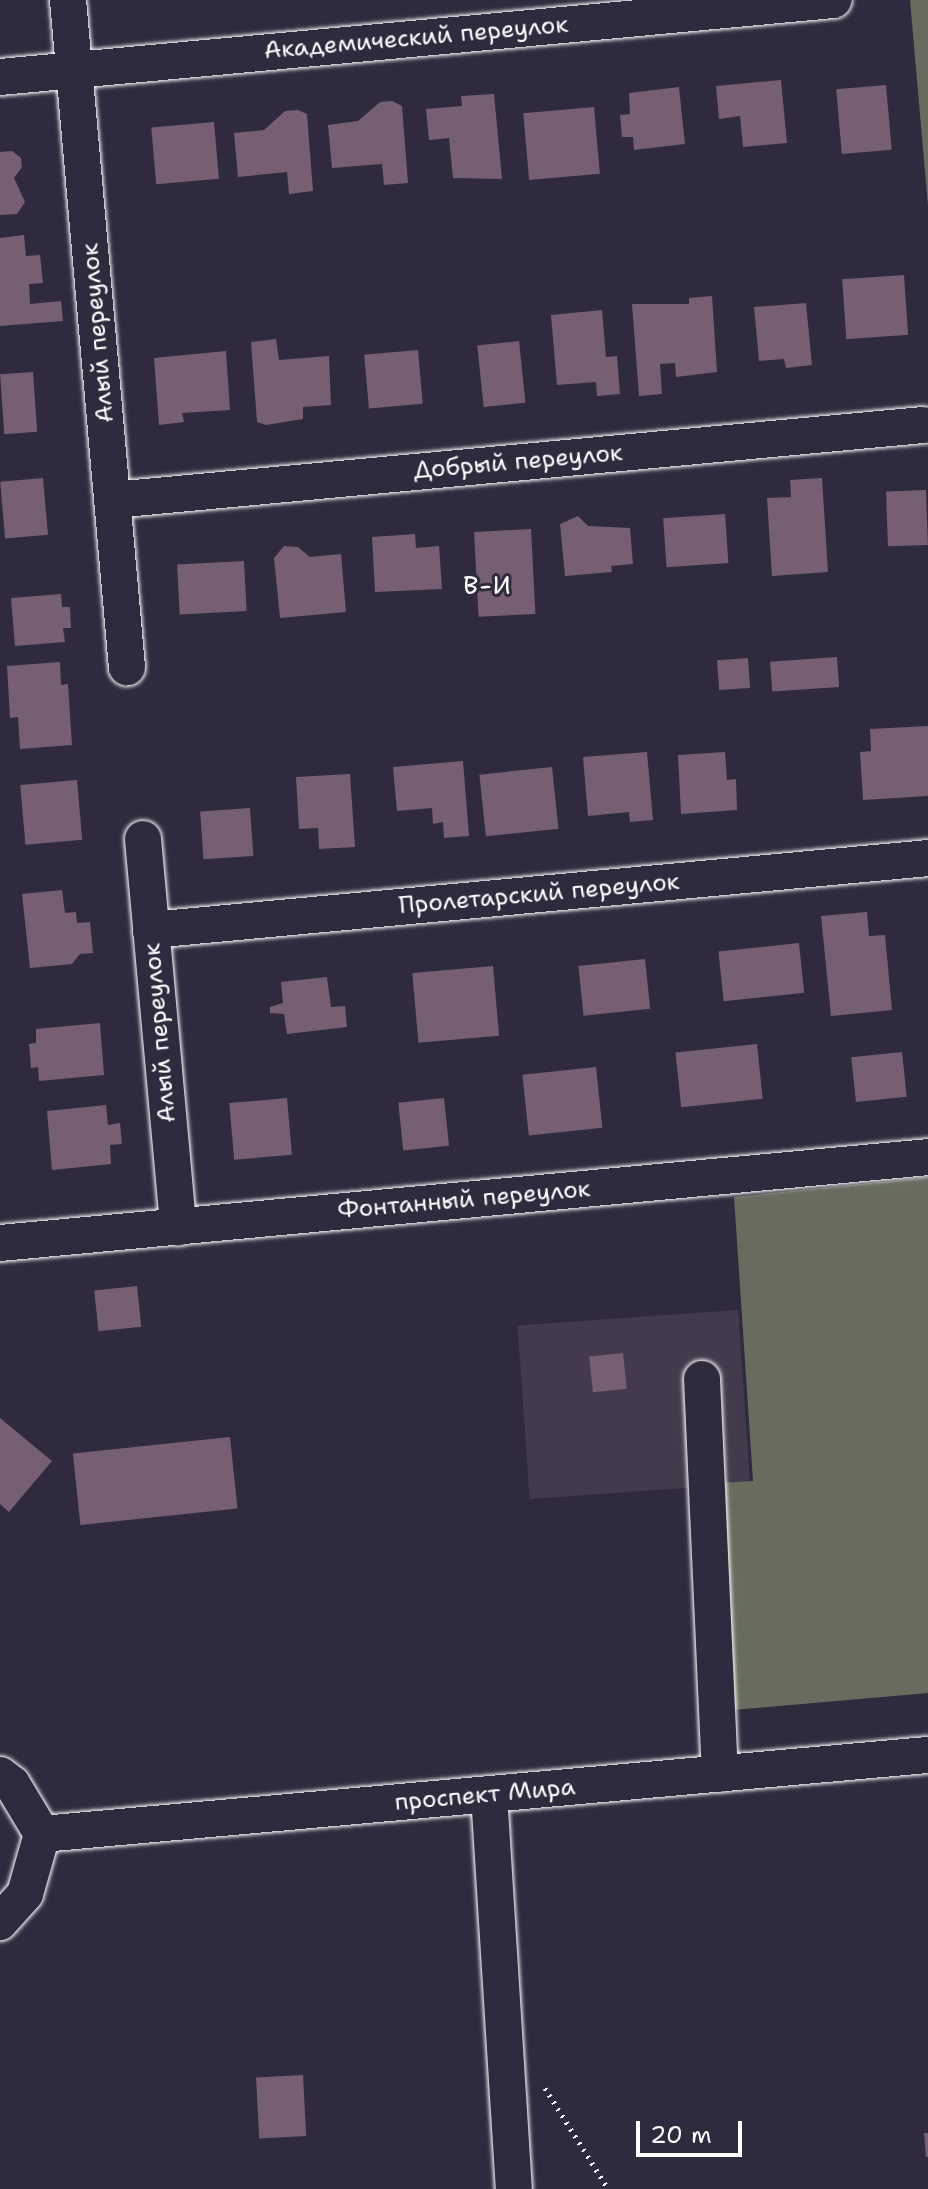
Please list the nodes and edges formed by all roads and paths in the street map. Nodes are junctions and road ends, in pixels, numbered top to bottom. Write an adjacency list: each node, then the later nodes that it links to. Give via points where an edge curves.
1 (68, 0): 3 (street, Алый переулок)
2 (833, 0): 3 (street, Академический переулок)
3 (74, 70): 4 (street, Академический переулок); 6 (street, Алый переулок)
4 (0, 77)
5 (923, 425): 6 (street, Добрый переулок)
6 (113, 500): 7 (street, Алый переулок)
7 (127, 667)
8 (143, 839): 10 (street, Алый переулок)
9 (928, 858): 10 (street, Пролетарский переулок)
10 (151, 930): 12 (street, Алый переулок)
11 (928, 1157): 12 (street, Фонтанный переулок)
12 (178, 1227): 13 (street, Фонтанный переулок)
13 (0, 1243)
14 (702, 1379): 16 (street)
15 (928, 1755): 16 (street, проспект Мира)
16 (720, 1774): 18 (street, проспект Мира)
17 (0, 1775): 19 (street, via 12,1784)
18 (489, 1794): 19 (street, проспект Мира); 22 (street)
19 (42, 1834): 20 (street, via 25,1894)
20 (0, 1922)
21 (536, 2074): 23 (path)
22 (514, 2189)
23 (608, 2189)

